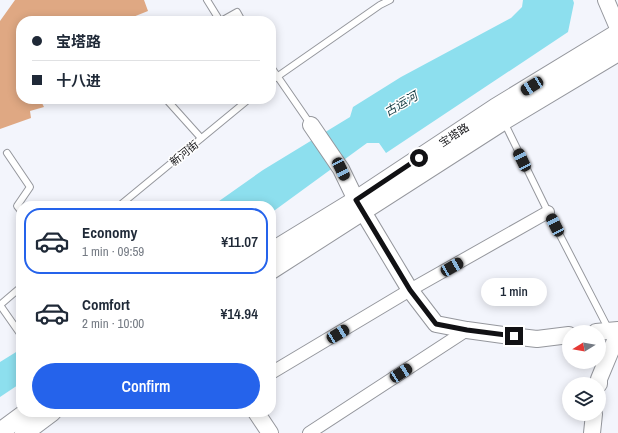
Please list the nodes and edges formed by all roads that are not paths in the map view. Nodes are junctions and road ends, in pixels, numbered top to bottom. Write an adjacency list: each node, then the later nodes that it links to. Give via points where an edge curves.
1 (207, 0): 4 (lane)
2 (606, 0): 7 (street)
3 (387, 1): 10 (lane)
4 (217, 16)
5 (229, 16): 6 (lane, via 237,12)
6 (239, 16)
7 (618, 28)
8 (618, 33): 19 (main road, 宝塔路, via 495,108)
9 (618, 52): 13 (main road, 宝塔路)
10 (277, 76): 14 (lane)
11 (170, 104): 15 (lane)
12 (243, 104): 15 (lane, 新河街)
13 (503, 121): 19 (main road, 宝塔路); 20 (lane)
14 (311, 125): 19 (street, via 341,169)
15 (201, 138): 18 (lane, 新河街)
16 (7, 154): 17 (lane, via 30,187)
17 (20, 201)
18 (125, 201)
19 (359, 205): 21 (main road, 宝塔路); 22 (main road, 宝塔路); 23 (street)
20 (548, 212): 23 (street); 29 (lane)
21 (276, 249)
22 (276, 266)
23 (410, 290): 27 (street, via 436,324); 30 (street)
24 (16, 291): 25 (lane)
25 (0, 305): 26 (lane)
26 (16, 328)
27 (467, 330): 28 (street, via 537,339); 39 (street)
28 (562, 336)
29 (612, 336): 31 (street)
30 (276, 371)
31 (600, 377)
32 (20, 417): 36 (main road)
33 (45, 417): 37 (main road)
34 (259, 417): 38 (street)
35 (593, 421): 40 (street)
36 (0, 432)
37 (24, 433)
38 (270, 433)
39 (309, 433)
40 (592, 433)

